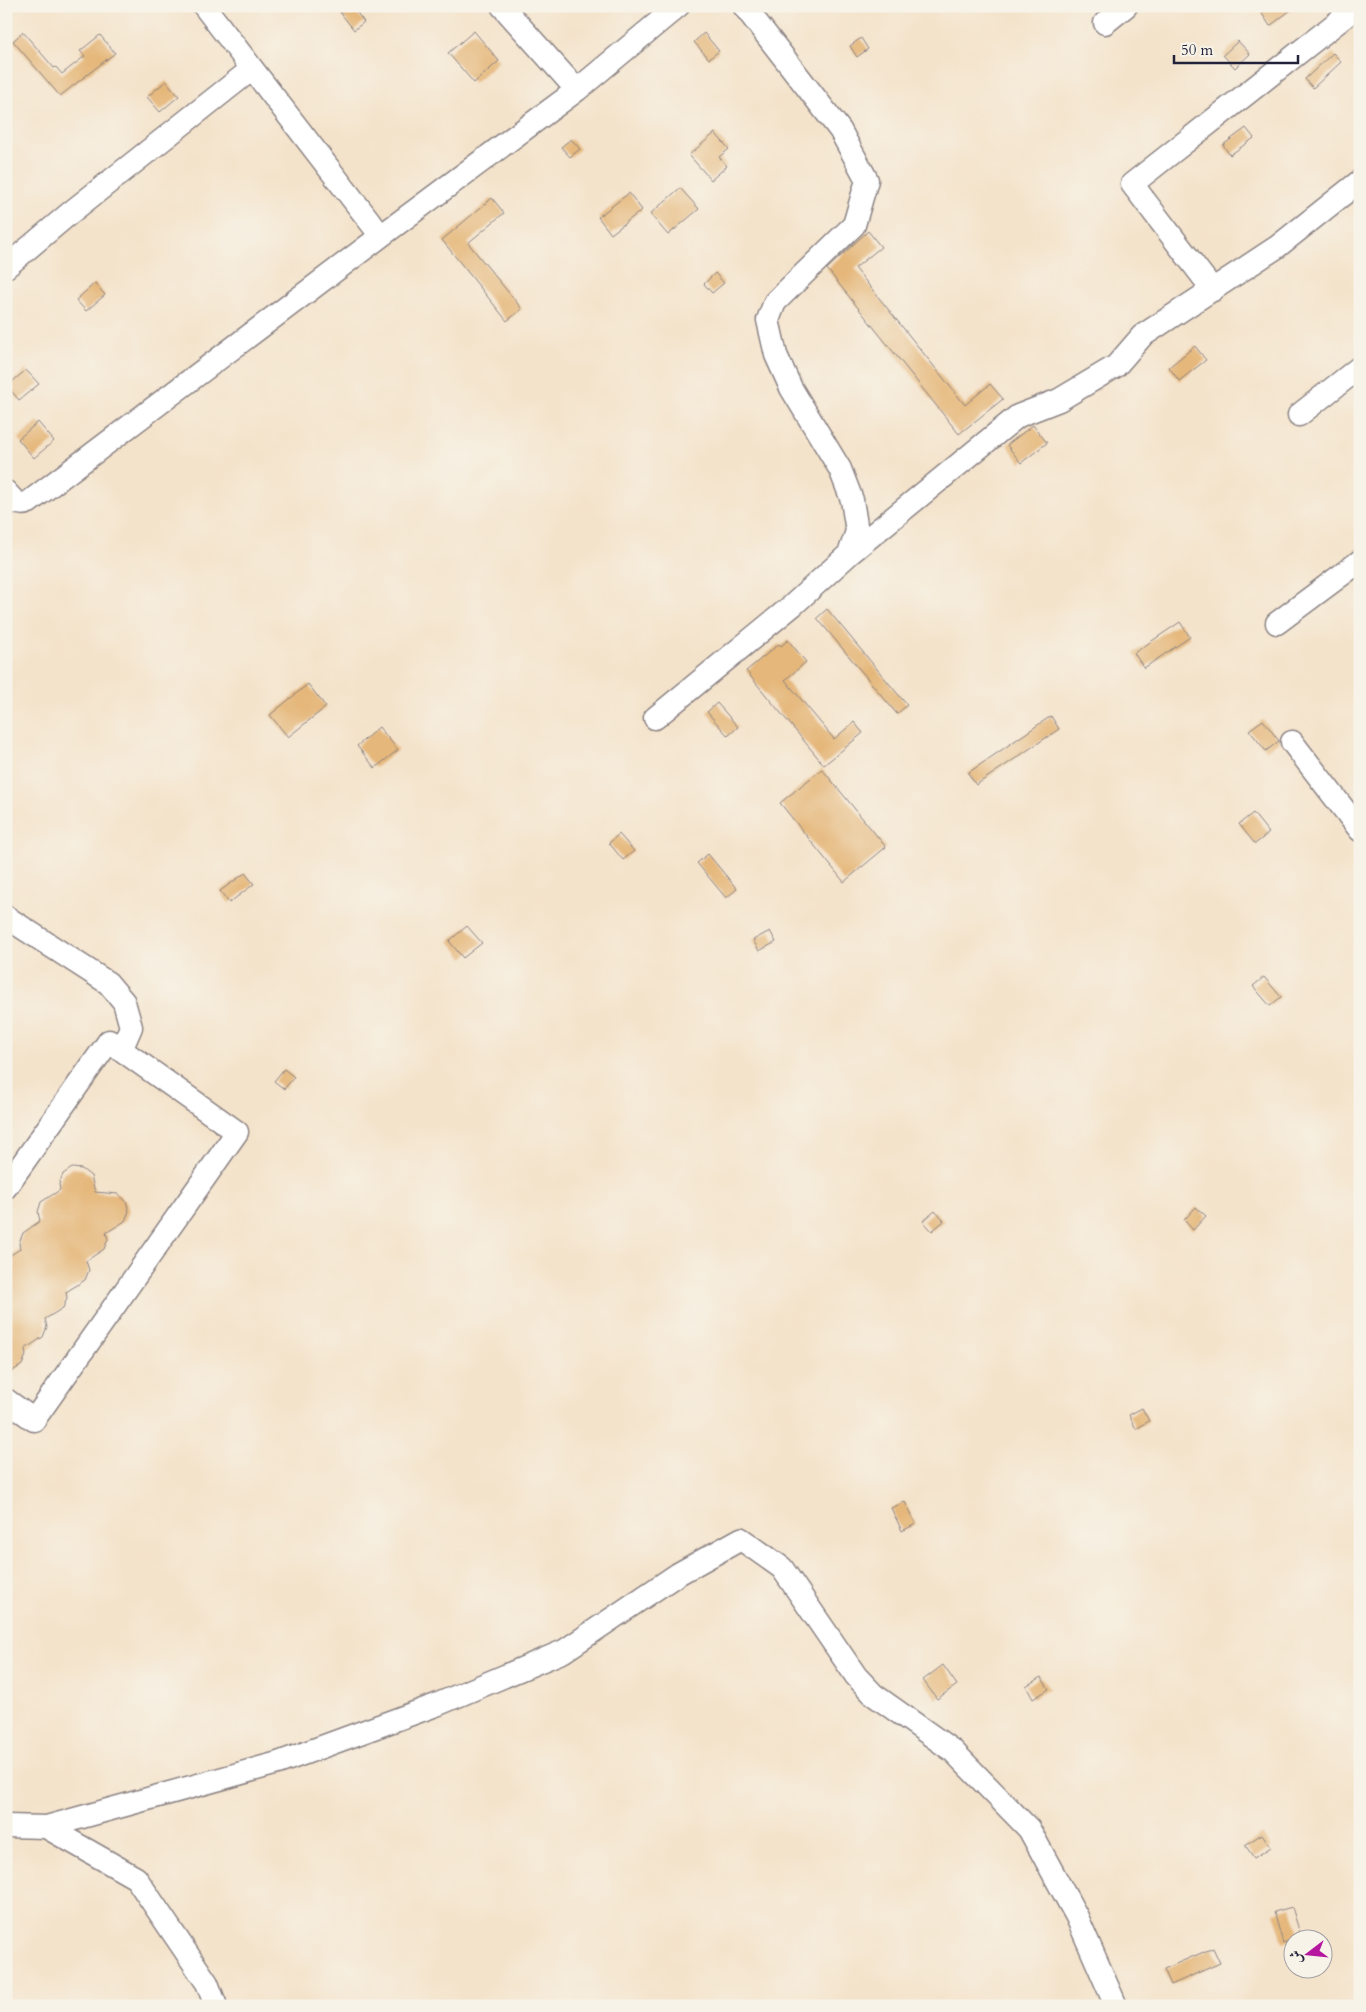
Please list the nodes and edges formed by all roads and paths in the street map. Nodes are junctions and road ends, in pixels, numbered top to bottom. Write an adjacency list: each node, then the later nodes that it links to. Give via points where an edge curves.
1 (204, 6): 8 (street)
2 (502, 6): 9 (street)
3 (678, 6): 9 (street)
4 (744, 6): 17 (street, via 840,130 867,180 854,225 775,302 768,320 776,355 791,388 840,469 852,500 857,531)
5 (1126, 6): 7 (street)
6 (1358, 6): 13 (street, via 1132,184)
7 (1105, 24)
8 (252, 69): 11 (street); 12 (street)
9 (578, 90): 11 (street)
10 (1360, 180): 13 (street, via 1277,247)
11 (380, 236): 16 (street, via 29,502 16,503)
12 (6, 267)
13 (1213, 290): 17 (street, via 1142,336 1116,366 1059,400 1018,416)
14 (1360, 367): 15 (street)
15 (1299, 415)
16 (6, 492)
17 (849, 554): 20 (street, via 793,605)
18 (1360, 561): 19 (street)
19 (1277, 623)
20 (655, 718)
21 (1292, 742): 22 (street)
22 (1360, 830)
23 (6, 917): 24 (street, via 108,983 124,1002 131,1027)
24 (121, 1050): 25 (street, via 109,1041); 26 (street, via 237,1132 34,1420)
25 (6, 1187)
26 (6, 1400)
27 (6, 1826): 28 (street)
28 (46, 1826): 29 (street, via 136,1878 206,1983); 30 (street, via 278,1763 454,1697 564,1651 678,1574 741,1540 782,1568 856,1676 874,1695 953,1751 1029,1829 1077,1917)
29 (216, 2006)
30 (1116, 2006)

